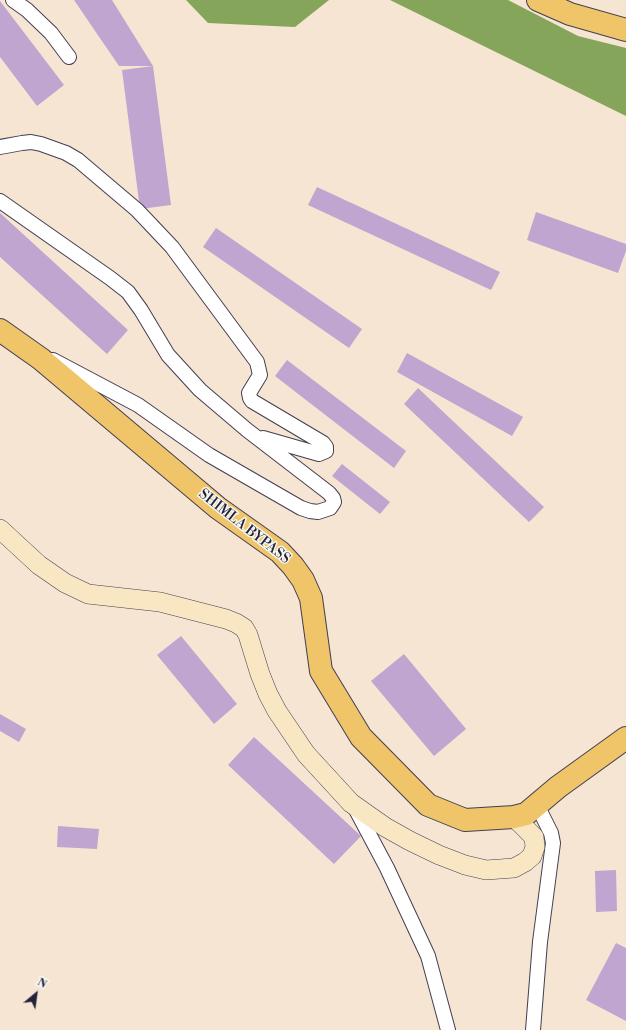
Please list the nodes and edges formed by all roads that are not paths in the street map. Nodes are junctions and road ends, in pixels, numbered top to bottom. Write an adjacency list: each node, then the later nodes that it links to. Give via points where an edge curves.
1 (13, 0): 4 (street, via 51,33)
2 (538, 0): 3 (highway, via 570,14)
3 (626, 30)
4 (69, 57)
5 (0, 147): 8 (street, via 32,142 66,153 78,160 137,210 172,247 257,362 260,375 249,393 252,401 324,443 326,451 319,454)
6 (0, 201): 8 (street, via 128,292 168,355 200,390)
7 (8, 335): 8 (street, via 138,405 209,454 301,508 318,512 330,508 334,502 329,493); 13 (highway, SHIMLA BYPASS, via 41,359 218,508 280,552 293,566 311,598 321,671 361,737 428,805 465,820)
8 (255, 436)
9 (0, 529): 11 (main road, via 40,565 88,594 160,602 226,619 244,628 260,674 277,711 306,754)
10 (626, 738): 12 (highway)
11 (351, 802): 13 (main road, via 385,827 410,841 465,865 486,870 514,868 532,856 535,847 534,837); 14 (street, via 387,868 428,956)
12 (537, 805): 13 (highway, via 526,814); 15 (street, via 551,833 552,843)
13 (514, 817)
14 (448, 1030)
15 (532, 1030)

